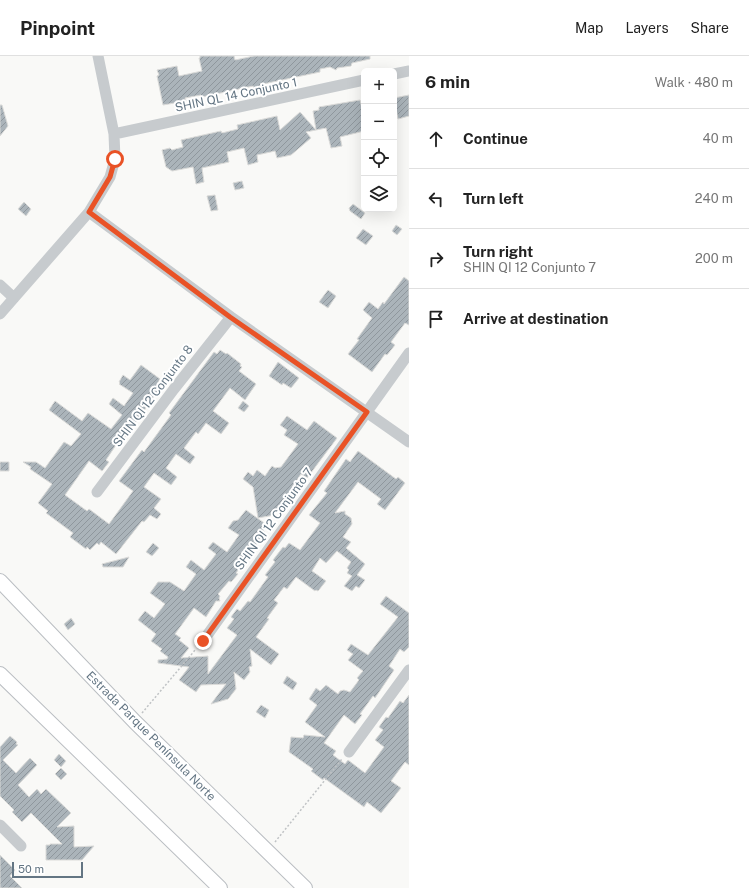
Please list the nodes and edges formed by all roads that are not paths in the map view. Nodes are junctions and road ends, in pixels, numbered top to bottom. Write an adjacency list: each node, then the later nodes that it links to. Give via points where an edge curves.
1 (98, 56): 5 (street)
2 (409, 71): 3 (street)
3 (397, 73)
4 (361, 81): 5 (street, SHIN QL 14 Conjunto 1)
5 (114, 134): 6 (street, via 115,159 110,177)
6 (89, 212): 8 (street); 10 (street)
7 (0, 285): 8 (street)
8 (14, 298): 9 (street)
9 (0, 314)
10 (230, 317): 12 (street); 14 (street, SHIN QI 12 Conjunto 8)
11 (409, 354): 12 (street, SHIN QI 12 Conjunto 7)
12 (367, 412): 13 (street); 16 (street, SHIN QI 12 Conjunto 7)
13 (409, 442)
14 (97, 492)
15 (0, 581): 23 (main road, Estrada Parque Península Norte, via 134,722)
16 (203, 641)
17 (409, 670): 19 (street)
18 (0, 674): 22 (main road)
19 (348, 752)
20 (0, 825): 21 (street)
21 (22, 846)
22 (220, 888)
23 (306, 888)

